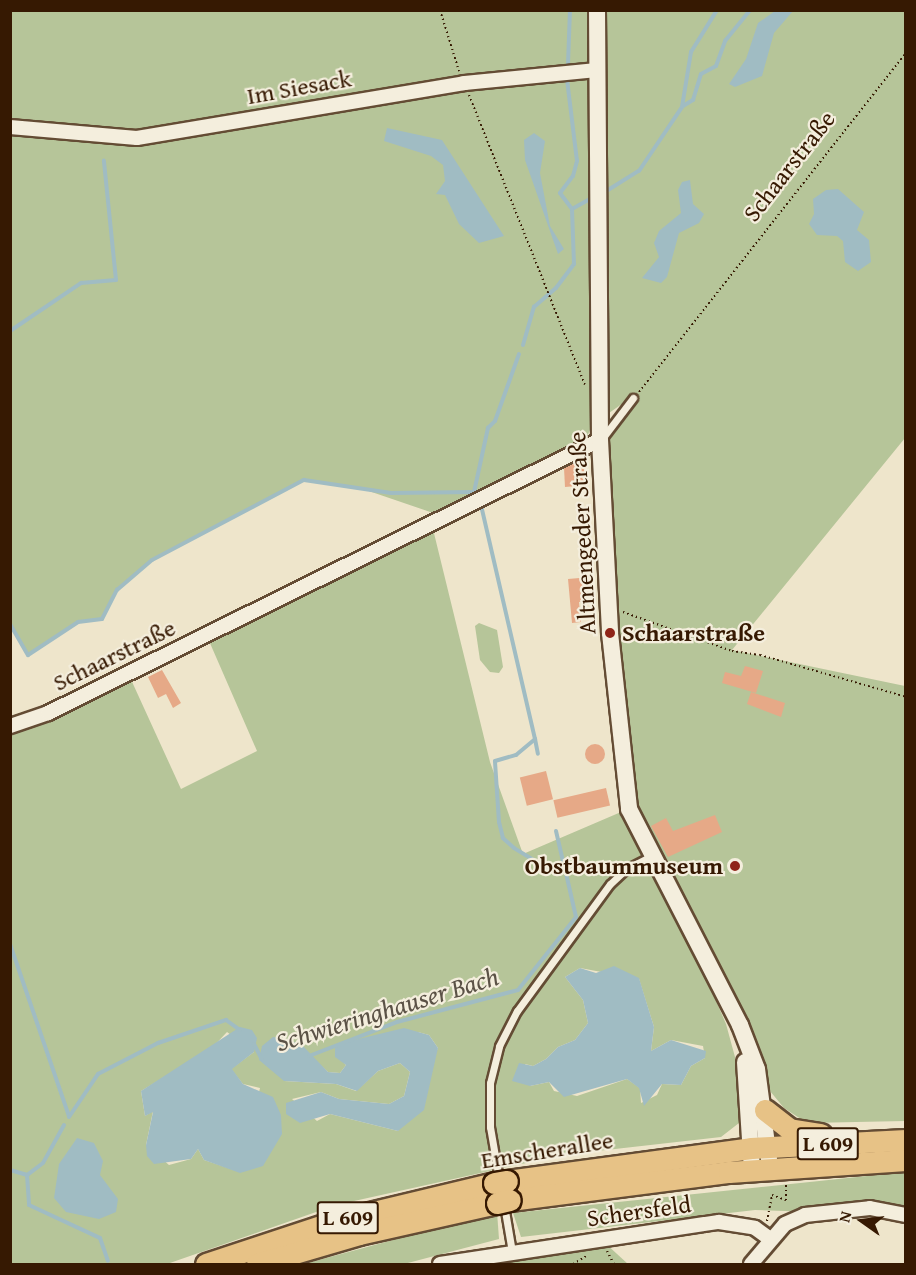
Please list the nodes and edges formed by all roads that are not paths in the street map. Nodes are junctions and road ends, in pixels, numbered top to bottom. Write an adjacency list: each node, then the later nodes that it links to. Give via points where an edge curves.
1 (597, 10): 2 (street, Altmengeder Straße)
2 (597, 70): 3 (street, Im Siesack, via 464,83 137,138); 5 (street, Altmengeder Straße)
3 (10, 127)
4 (633, 398): 5 (lane, Schaarstraße)
5 (600, 440): 6 (street, Schaarstraße, via 48,713); 7 (street, Altmengeder Straße, via 609,608 629,809)
6 (10, 726)
7 (653, 855): 8 (street, Altmengeder Straße); 18 (lane, via 626,869 610,884 517,1011 499,1046 490,1083 490,1127)
8 (740, 1025): 9 (street, Altmengeder Straße); 12 (street, Altmengeder Straße)
9 (765, 1110): 10 (main road, via 799,1133); 12 (street, Altmengeder Straße)
10 (906, 1132)
11 (906, 1140): 12 (main road, Emscherallee / L 609)
12 (759, 1148): 14 (street, Altmengeder Straße); 15 (main road, Emscherallee / L 609)
13 (906, 1160): 14 (main road, Emscherallee / L 609)
14 (769, 1174): 15 (main road, Emscherallee / L 609)
15 (502, 1192): 19 (main road, Emscherallee / L 609, via 336,1221); 20 (main road, Emscherallee / L 609)
16 (906, 1215): 17 (street, via 881,1208 816,1213 785,1224)
17 (769, 1238): 18 (street, Schersfeld, via 755,1228 720,1222); 22 (street)
18 (512, 1252): 21 (street, Schersfeld)
19 (206, 1264)
20 (257, 1264)
21 (440, 1264)
22 (751, 1264)

